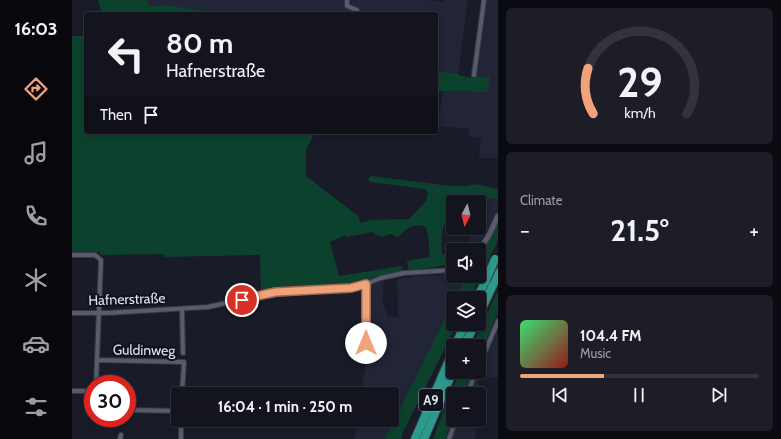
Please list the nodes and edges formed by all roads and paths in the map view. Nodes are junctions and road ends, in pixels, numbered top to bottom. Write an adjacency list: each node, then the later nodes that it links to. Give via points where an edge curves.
1 (347, 0): 3 (street, via 347,6)
2 (484, 0): 4 (street)
3 (357, 10)
4 (474, 75)
5 (498, 216): 6 (street)
6 (484, 243)
7 (72, 255): 17 (street, Guldinweg, via 95,255 100,260)
8 (497, 256): 14 (highway, bridge)
9 (486, 269): 11 (street)
10 (446, 270): 13 (street, Hafnerstraße, via 404,273)
11 (498, 270)
12 (496, 277): 15 (highway)
13 (366, 284): 16 (street, Hafnerstraße, via 351,288 285,291 208,308); 20 (street)
14 (480, 291)
15 (486, 299)
16 (182, 309): 17 (street, Hafnerstraße); 22 (street, Hafnerstraße)
17 (99, 312): 18 (street, Hafnerstraße); 23 (street, Guldinweg)
18 (72, 313)
19 (498, 321): 21 (street)
20 (366, 343)
21 (486, 349)
22 (183, 353)
23 (97, 360): 25 (street, Guldinweg); 27 (street, Guldinweg, via 184,362)
24 (446, 367): 35 (highway, A9)
25 (96, 375)
26 (450, 379): 36 (highway, A9)
27 (182, 387)
28 (72, 391): 29 (street)
29 (84, 391)
30 (136, 410): 31 (street)
31 (171, 411)
32 (181, 427): 34 (street)
33 (453, 427): 37 (street)
34 (181, 439)
35 (415, 439)
36 (424, 439)
37 (449, 439)

